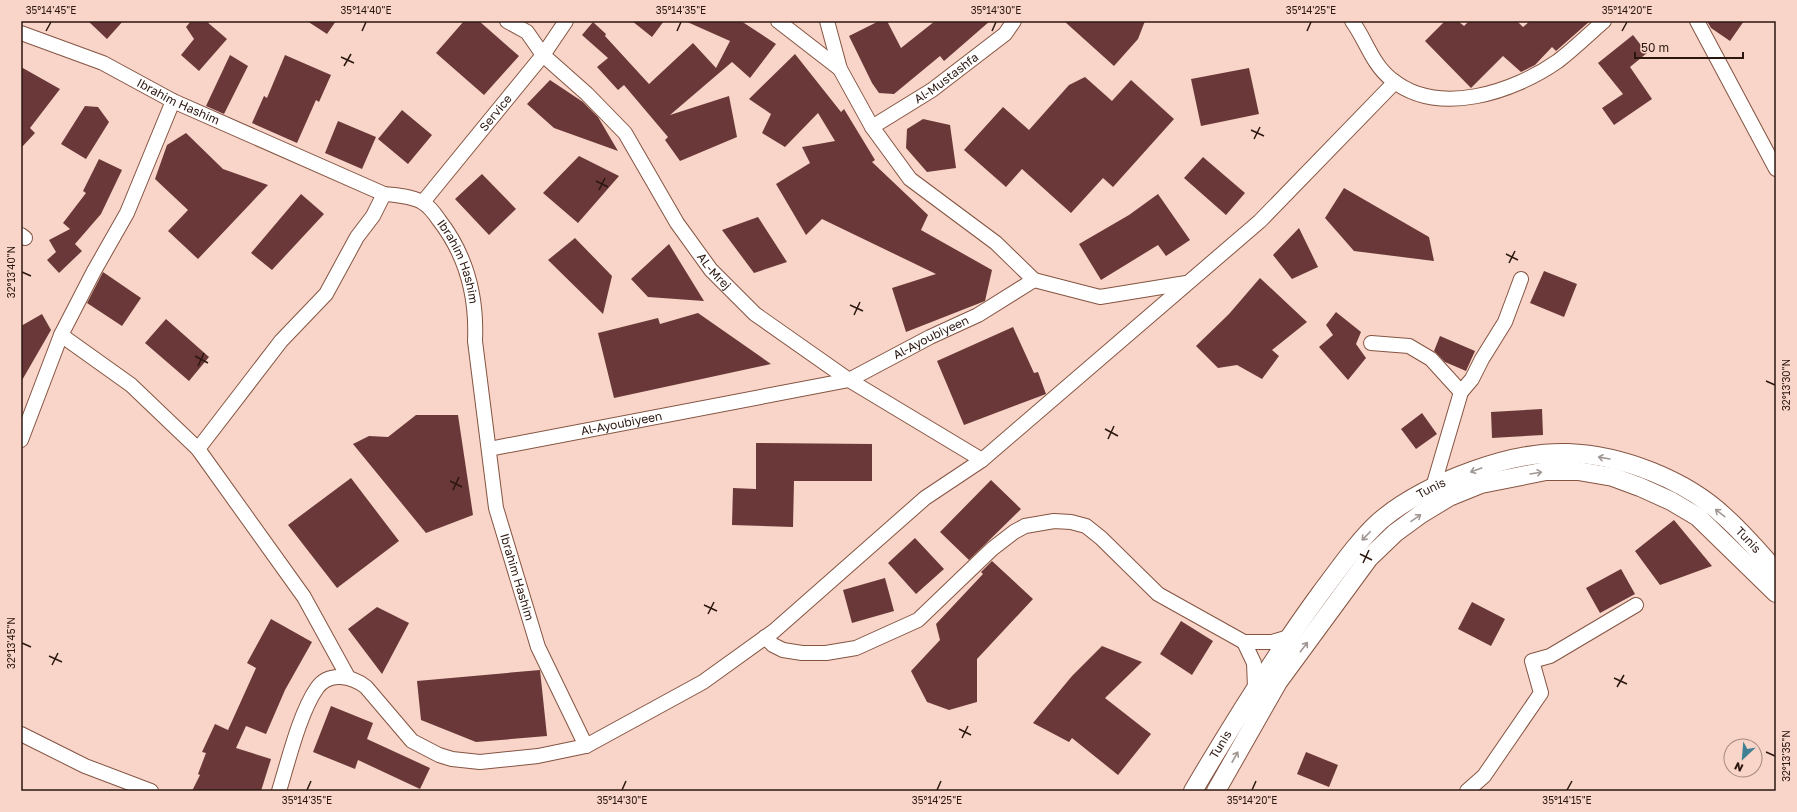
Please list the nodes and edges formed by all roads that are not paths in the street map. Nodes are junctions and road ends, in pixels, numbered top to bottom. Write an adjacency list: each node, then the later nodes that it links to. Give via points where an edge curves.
1 (507, 21): 10 (street, AL-Mrej, via 527,32)
2 (566, 21): 10 (street, Service)
3 (778, 21): 11 (street)
4 (827, 21): 11 (street)
5 (1014, 21): 14 (street, Al-Mustashfa, via 1005,34 932,90)
6 (1604, 21): 12 (street, via 1558,60 1522,82 1478,95 1451,99 1435,98 1411,92)
7 (1697, 21): 15 (street)
8 (1357, 23): 12 (street, via 1374,60)
9 (21, 33): 13 (street, Ibrahim Hashim, via 103,63)
10 (543, 55): 17 (street, Service); 23 (street, AL-Mrej, via 587,94 624,133 677,223 711,270 754,314)
11 (840, 69): 14 (street)
12 (1395, 82): 20 (street, via 1260,221)
13 (173, 101): 16 (street, Ibrahim Hashim); 21 (street, via 127,213)
14 (872, 127): 19 (street, via 910,179 996,243)
15 (1776, 169)
16 (384, 194): 17 (street, Ibrahim Hashim); 26 (street, via 373,216 356,237 326,294 281,341)
17 (423, 202): 27 (street, Ibrahim Hashim, via 444,226 453,241 472,288 475,341)
18 (1521, 279): 24 (street, via 1505,322 1472,379)
19 (1034, 280): 20 (street, via 1100,297); 23 (street, Al-Ayoubiyeen, via 978,315)
20 (1188, 283): 28 (street)
21 (61, 335): 25 (street); 26 (street, via 131,385)
22 (1371, 344): 24 (street, via 1409,346 1431,359)
23 (849, 380): 27 (street, Al-Ayoubiyeen); 28 (street, AL-Mrej)
24 (1461, 392): 29 (street)
25 (21, 440)
26 (198, 449): 35 (street, via 304,597)
27 (489, 450): 38 (street, Ibrahim Hashim, via 496,508 538,647)
28 (982, 460): 32 (street, via 925,498)
29 (1433, 487): 30 (main road, Tunis, one-way to 29, via 1725,516 1670,480 1639,467 1604,458 1568,453 1532,455 1486,466); 33 (main road, Tunis, one-way to 33, via 1410,498 1380,522 1354,549)
30 (1774, 581): 42 (main road, one-way to 30, via 1278,682 1369,558 1395,533 1421,514 1449,497 1481,484 1546,471 1578,471 1613,477 1671,501 1698,517)
31 (1636, 605): 43 (street, via 1550,656 1532,661 1541,693 1484,776)
32 (765, 637): 34 (street, via 783,650 802,653 826,653 856,648 918,620 992,549 1014,532 1025,526 1054,521 1086,526 1158,594); 38 (street, via 703,682)
33 (1289, 637): 34 (street, via 1272,642); 36 (main road, Tunis)
34 (1244, 642): 36 (street, via 1254,663)
35 (348, 677): 38 (street, via 366,687 412,741 426,750 452,760 480,762 538,756); 40 (street, via 336,677 317,687 303,717)
36 (1255, 687): 41 (main road, Tunis)
37 (21, 734): 39 (street, via 85,766)
38 (586, 746)
39 (151, 791)
40 (279, 791)
41 (1193, 791)
42 (1216, 791)
43 (1467, 791)

